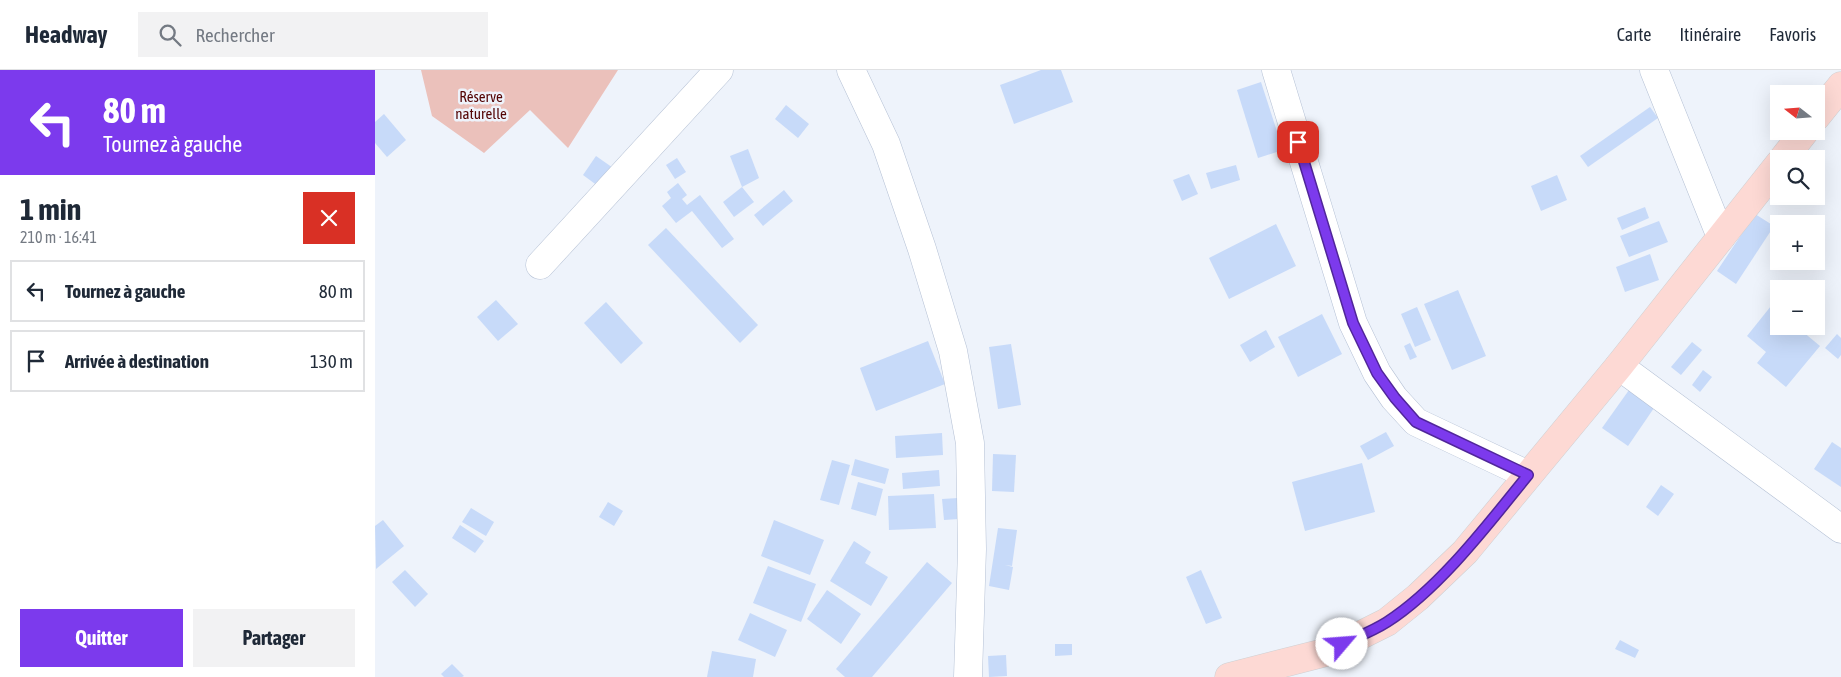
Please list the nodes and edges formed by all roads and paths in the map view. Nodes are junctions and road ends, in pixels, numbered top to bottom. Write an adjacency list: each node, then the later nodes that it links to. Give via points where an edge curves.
1 (719, 70): 11 (street)
2 (851, 70): 15 (street, via 885,144 953,351 970,443 972,550)
3 (1276, 70): 13 (street, via 1353,323 1377,373 1416,422)
4 (1654, 70): 10 (street)
5 (1841, 86): 6 (main road)
6 (1825, 106)
7 (1798, 140): 8 (main road)
8 (1790, 150)
9 (1770, 175): 10 (main road)
10 (1721, 237): 12 (main road)
11 (540, 264)
12 (1619, 366): 13 (main road); 14 (street)
13 (1528, 475): 16 (main road, via 1465,552 1387,622 1327,652)
14 (1841, 529)
15 (967, 677)
16 (1229, 677)

